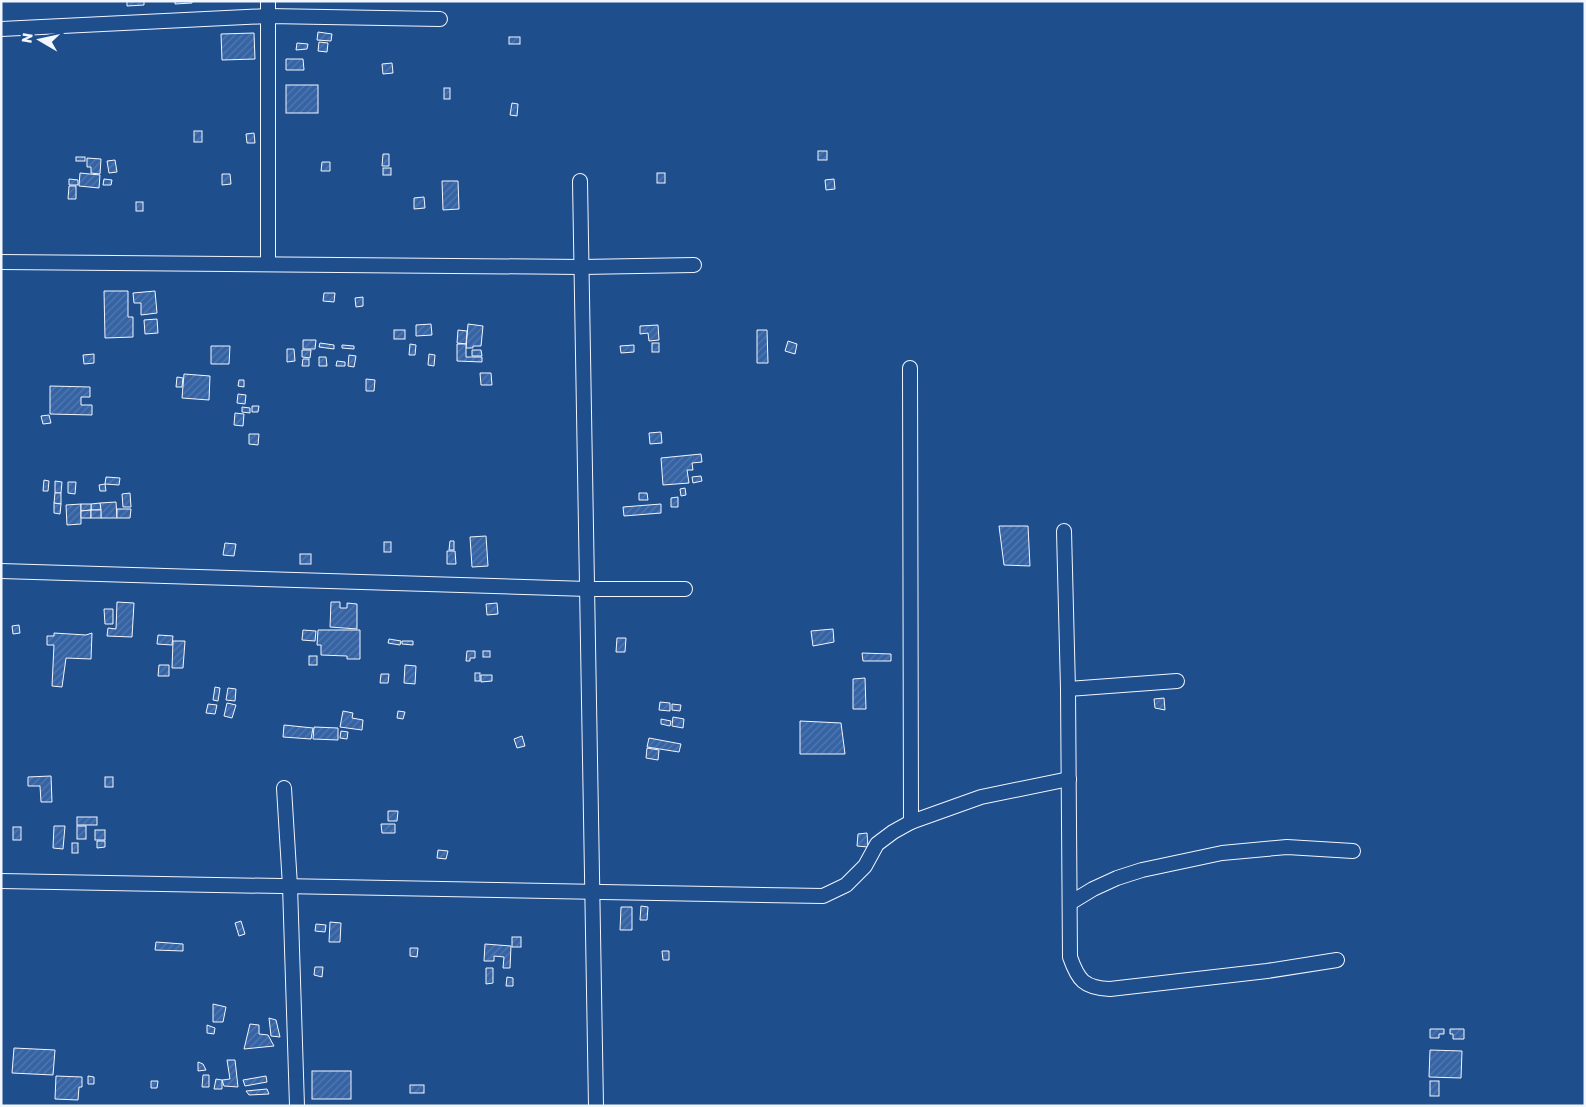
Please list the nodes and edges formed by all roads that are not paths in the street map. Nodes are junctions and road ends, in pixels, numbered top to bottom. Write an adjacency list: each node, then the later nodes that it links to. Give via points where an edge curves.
1 (268, 1): 2 (street)
2 (268, 16): 3 (street); 4 (street); 7 (street)
3 (440, 19)
4 (1, 29)
5 (580, 181): 9 (street)
6 (1, 262): 7 (street)
7 (268, 264): 9 (street)
8 (694, 265): 9 (street)
9 (582, 267): 13 (street)
10 (910, 368): 19 (street)
11 (1064, 531): 16 (street)
12 (1, 571): 13 (street)
13 (588, 589): 14 (street); 23 (street)
14 (685, 589)
15 (1177, 681): 16 (street)
16 (1068, 689): 17 (street)
17 (1069, 779): 19 (street, via 981,797); 24 (street)
18 (284, 788): 22 (street)
19 (911, 822): 23 (street, via 877,844 865,866 846,885 823,896)
20 (1353, 851): 24 (street, via 1287,847 1222,853 1117,878)
21 (1, 881): 22 (street)
22 (290, 886): 23 (street); 26 (street)
23 (593, 891): 27 (street)
24 (1070, 903): 25 (street, via 1070,957 1076,974 1087,985 1098,989)
25 (1337, 960)
26 (297, 1106)
27 (596, 1106)

